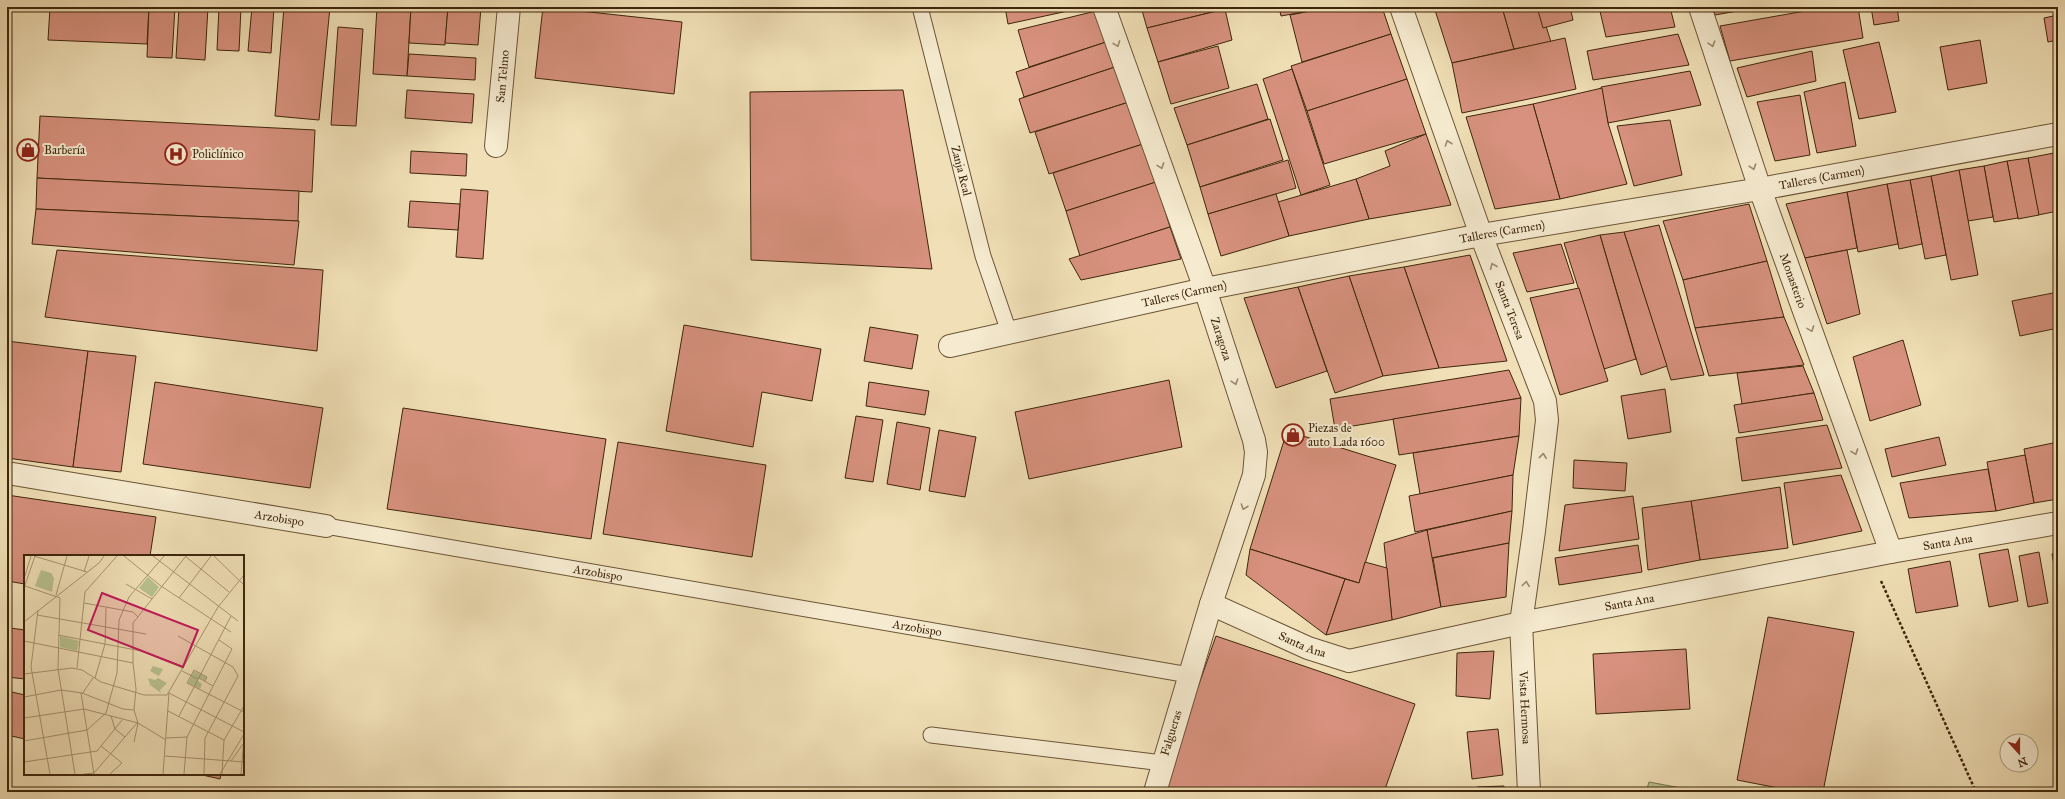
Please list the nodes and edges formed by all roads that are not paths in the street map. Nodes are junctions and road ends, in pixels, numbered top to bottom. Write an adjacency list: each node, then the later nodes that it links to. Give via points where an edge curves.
1 (509, 7): 7 (street, San Telmo)
2 (920, 7): 11 (lane, Zanja Real, via 983,256)
3 (1104, 7): 10 (street, Zaragoza, one-way to 10)
4 (1401, 7): 9 (street, Santa Teresa, one-way to 4)
5 (1700, 7): 8 (street, Monasterio, one-way to 8)
6 (2058, 134): 8 (street, Talleres (Carmen))
7 (496, 146)
8 (1760, 189): 9 (street, Talleres (Carmen)); 16 (street, Monasterio, one-way to 16)
9 (1480, 235): 10 (street, Talleres (Carmen)); 18 (street, Santa Teresa, one-way to 9, via 1535,524 1546,420 1545,401)
10 (1205, 290): 11 (street, Talleres (Carmen)); 17 (street, Zaragoza, one-way to 17, via 1256,452 1254,475)
11 (1009, 332): 12 (street, Talleres (Carmen))
12 (950, 346)
13 (7, 473): 15 (street, Arzobispo)
14 (2058, 523): 16 (street, Santa Ana)
15 (326, 526): 19 (lane, Arzobispo)
16 (1880, 554): 18 (street, Santa Ana)
17 (1211, 604): 18 (street, Santa Ana, via 1308,648 1348,661); 19 (street, Zaragoza)
18 (1520, 623): 23 (street, Vista Hermosa)
19 (1189, 675): 21 (street, Falgueras)
20 (931, 735): 21 (lane)
21 (1163, 762): 22 (street, Falgueras)
22 (1155, 792)
23 (1529, 792)

